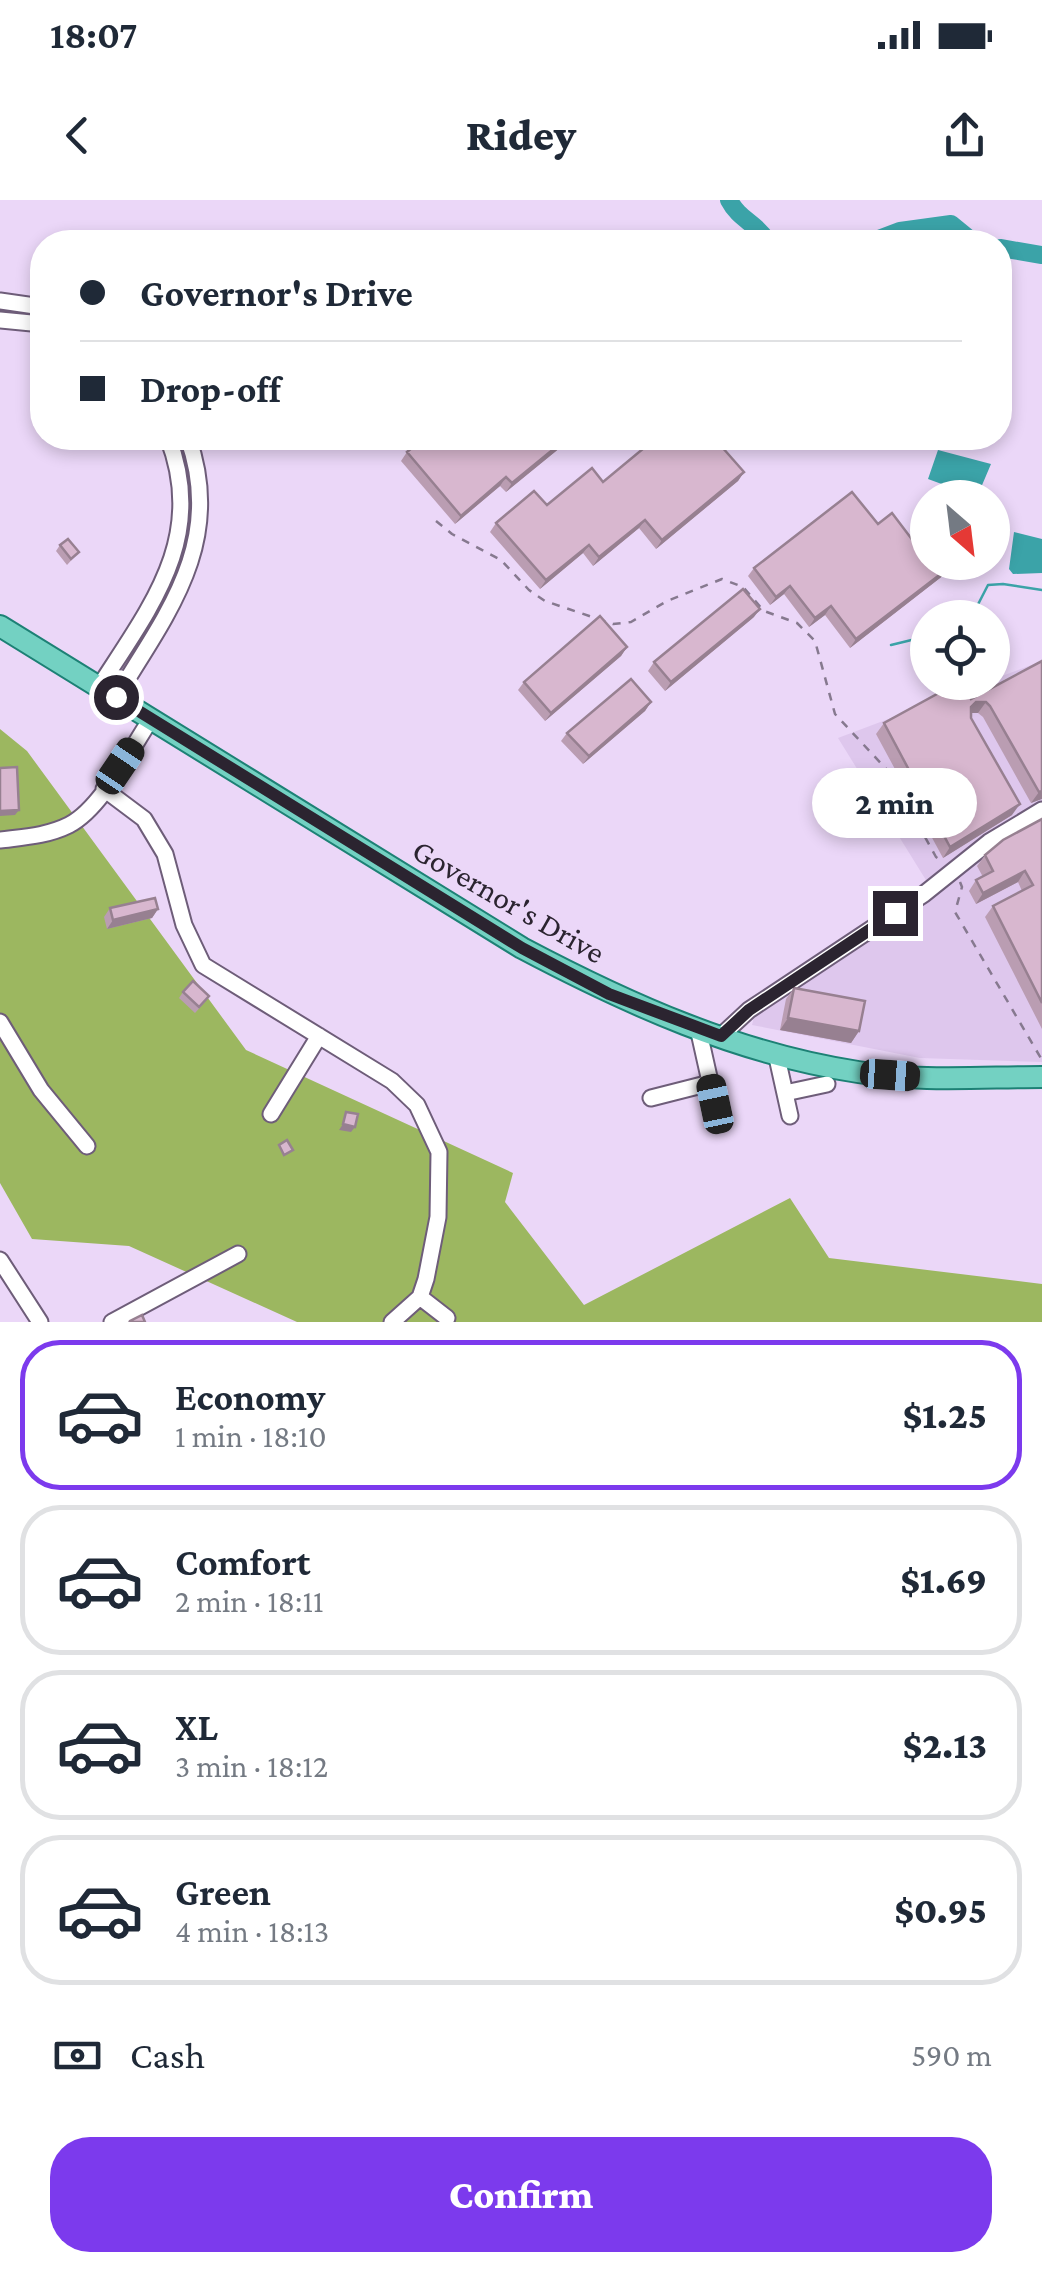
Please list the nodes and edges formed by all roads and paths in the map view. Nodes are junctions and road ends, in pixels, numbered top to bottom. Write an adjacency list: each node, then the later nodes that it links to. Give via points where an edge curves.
1 (0, 301): 2 (street)
2 (30, 305)
3 (0, 320): 4 (street)
4 (30, 323)
5 (171, 450): 9 (street, via 181,492 178,544)
6 (192, 450): 9 (street, via 201,502 193,557 162,624)
7 (436, 521): 16 (path, via 502,560 545,601 613,624 632,622 722,579 743,587 764,611 797,623 816,641 836,714 889,772 936,857)
8 (0, 626): 9 (main road, Governor's Drive)
9 (107, 692): 10 (main road, Governor's Drive)
10 (151, 719): 11 (street); 18 (main road, Governor's Drive, via 522,948 609,994)
11 (104, 789): 15 (street, via 72,824); 19 (street, via 144,818 164,854 202,965)
12 (1018, 804): 14 (street)
13 (1042, 810): 14 (street)
14 (1026, 819): 16 (street)
15 (0, 840)
16 (955, 870): 20 (street, via 749,1010); 22 (path, via 962,887 955,912)
17 (0, 1022): 30 (street, via 40,1090)
18 (698, 1028): 20 (main road, Governor's Drive); 23 (street)
19 (319, 1036): 28 (street); 33 (street, via 392,1081 417,1105 439,1152 438,1216)
20 (721, 1036): 21 (main road, Governor's Drive)
21 (776, 1053): 22 (main road, Governor's Drive, via 859,1073); 25 (street)
22 (1041, 1077)
23 (710, 1083): 26 (street); 27 (street)
24 (828, 1084): 25 (street)
25 (785, 1094): 29 (street)
26 (651, 1098)
27 (715, 1104)
28 (271, 1114)
29 (790, 1116)
30 (87, 1146)
31 (238, 1254): 36 (street)
32 (0, 1260): 35 (street)
33 (420, 1298): 34 (street); 37 (street)
34 (447, 1318)
35 (40, 1322)
36 (112, 1322)
37 (392, 1322)

